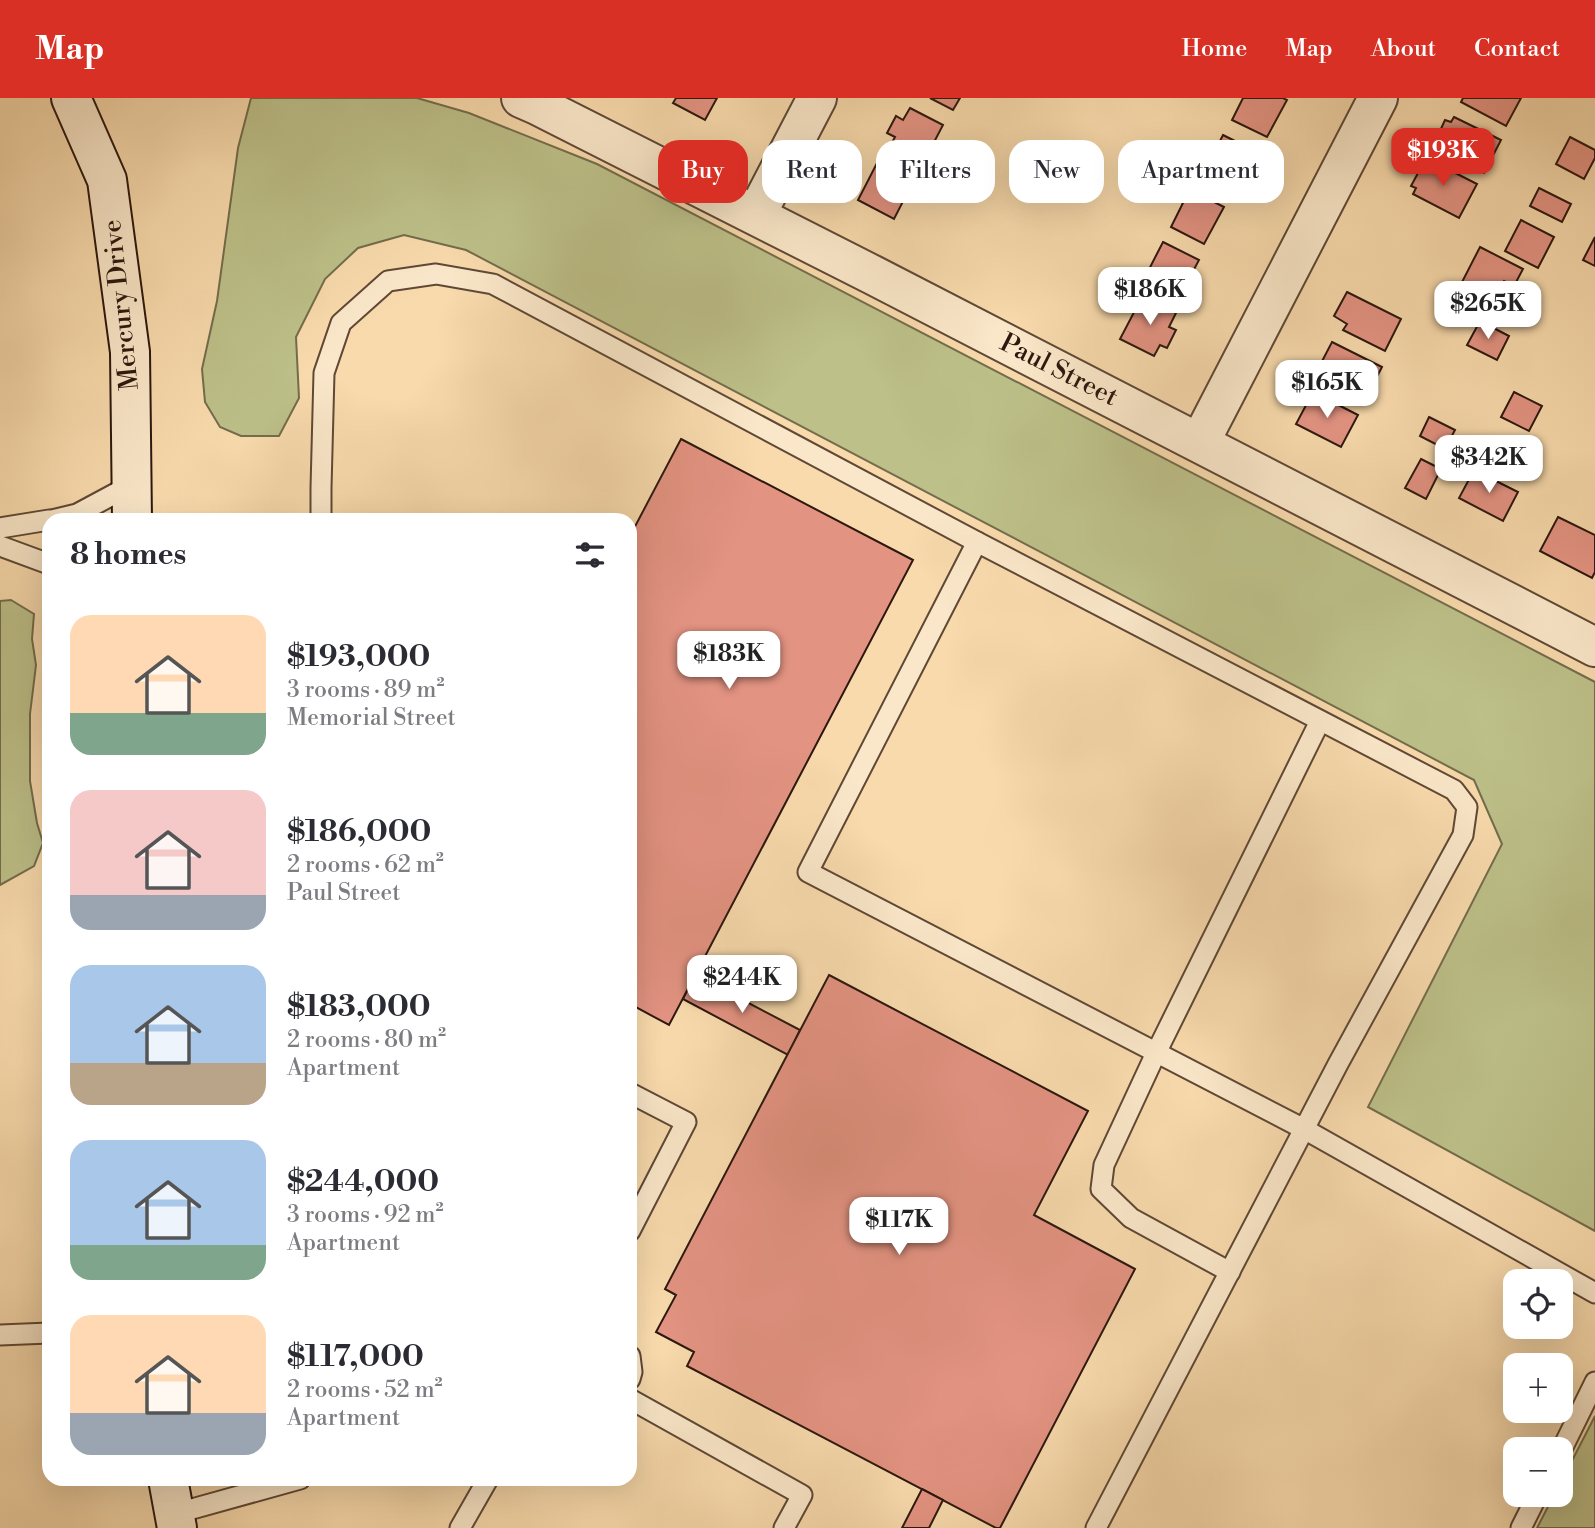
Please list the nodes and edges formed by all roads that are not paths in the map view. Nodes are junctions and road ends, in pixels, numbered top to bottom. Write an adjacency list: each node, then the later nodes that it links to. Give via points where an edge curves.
1 (71, 98): 7 (street, Mercury Drive, via 107,180 130,352)
2 (521, 98): 5 (street, Paul Street)
3 (817, 98): 5 (street)
4 (1378, 98): 6 (street)
5 (756, 215): 6 (street, Paul Street)
6 (1200, 442): 15 (street, Paul Street)
7 (132, 503): 8 (lane)
8 (82, 513)
9 (321, 513): 12 (lane, via 324,373 341,323 388,281 436,274 493,284)
10 (42, 521): 11 (lane)
11 (0, 528)
12 (977, 542): 16 (lane); 17 (lane, via 808,872)
13 (0, 546): 14 (lane)
14 (42, 561)
15 (1595, 647)
16 (1320, 721): 17 (lane); 19 (lane, via 1454,790 1466,807 1463,835)
17 (1156, 1053): 19 (lane); 21 (lane, via 1104,1165 1101,1189 1131,1218)
18 (637, 1097): 20 (lane, via 686,1122)
19 (1304, 1129): 21 (lane); 22 (lane)
20 (637, 1217)
21 (1230, 1272): 34 (lane)
22 (1595, 1293)
23 (42, 1333): 24 (lane)
24 (0, 1335)
25 (1595, 1382): 27 (lane)
26 (637, 1403): 33 (lane, via 802,1495)
27 (1568, 1437)
28 (268, 1486): 30 (lane)
29 (484, 1486): 32 (lane)
30 (173, 1507)
31 (1532, 1507): 35 (lane)
32 (460, 1528)
33 (784, 1528)
34 (1097, 1528)
35 (1521, 1528)

